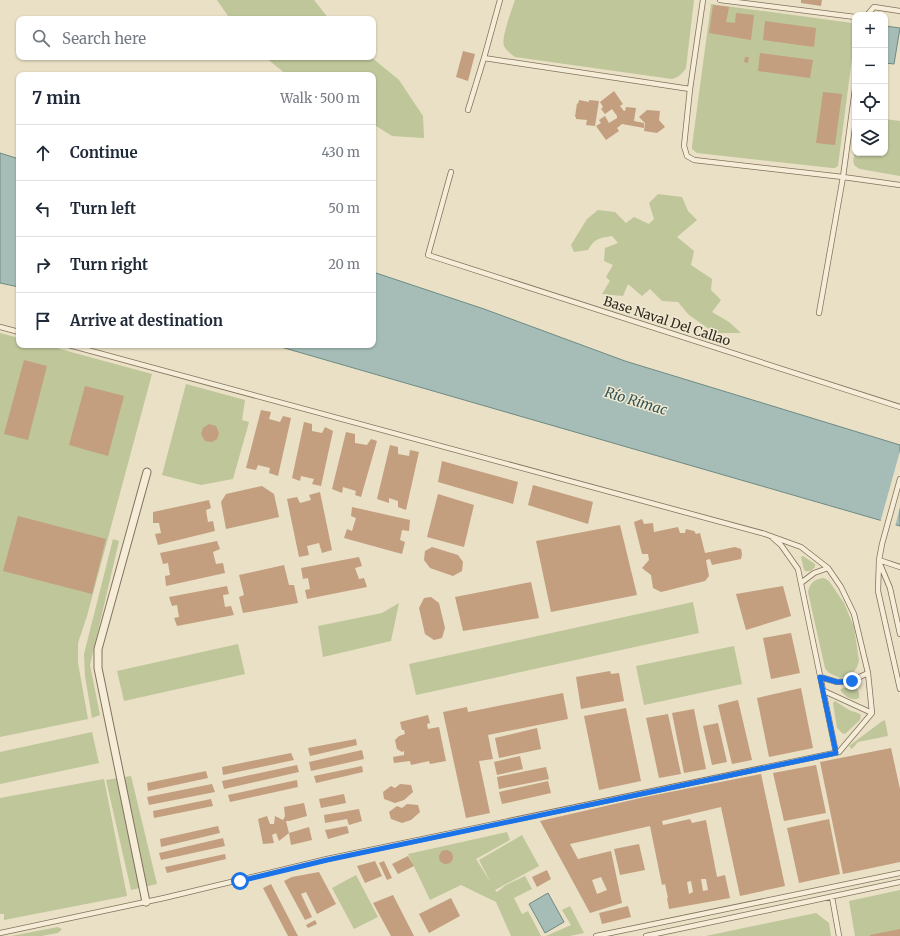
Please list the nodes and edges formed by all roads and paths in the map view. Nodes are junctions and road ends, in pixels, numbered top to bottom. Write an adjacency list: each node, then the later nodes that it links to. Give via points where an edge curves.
1 (500, 0): 7 (lane)
2 (703, 0): 8 (lane)
3 (720, 0): 6 (lane)
4 (900, 11): 5 (lane, via 874,7)
5 (870, 12)
6 (852, 17)
7 (484, 58): 8 (lane); 9 (lane)
8 (690, 89): 12 (lane, via 684,146 687,156 694,160)
9 (468, 110)
10 (852, 111): 12 (lane)
11 (451, 172): 18 (lane, Base Naval Del Callao, via 428,255)
12 (843, 177): 13 (lane); 14 (lane)
13 (900, 185)
14 (819, 313)
15 (0, 327): 16 (lane)
16 (16, 331)
17 (80, 348): 21 (lane)
18 (900, 407)
19 (146, 472): 36 (street, via 98,649 98,668)
20 (900, 479): 22 (lane)
21 (771, 536): 24 (lane, via 801,547); 25 (lane, via 781,545 798,569)
22 (879, 560): 23 (lane); 26 (lane, via 890,588); 29 (lane, via 878,591)
23 (900, 566)
24 (828, 568): 25 (lane, via 814,573); 27 (lane, via 854,614)
25 (801, 583): 28 (lane)
26 (900, 634)
27 (868, 673): 28 (lane, via 852,681 837,682); 31 (lane)
28 (820, 677): 30 (lane)
29 (900, 689)
30 (824, 691): 31 (lane); 32 (lane)
31 (872, 713): 32 (lane)
32 (836, 753): 36 (lane, via 327,860)
33 (900, 873): 38 (lane)
34 (900, 882): 35 (lane)
35 (832, 897): 39 (lane); 40 (lane)
36 (146, 902): 37 (lane)
37 (0, 933)
38 (596, 936)
39 (646, 936)
40 (839, 936)

